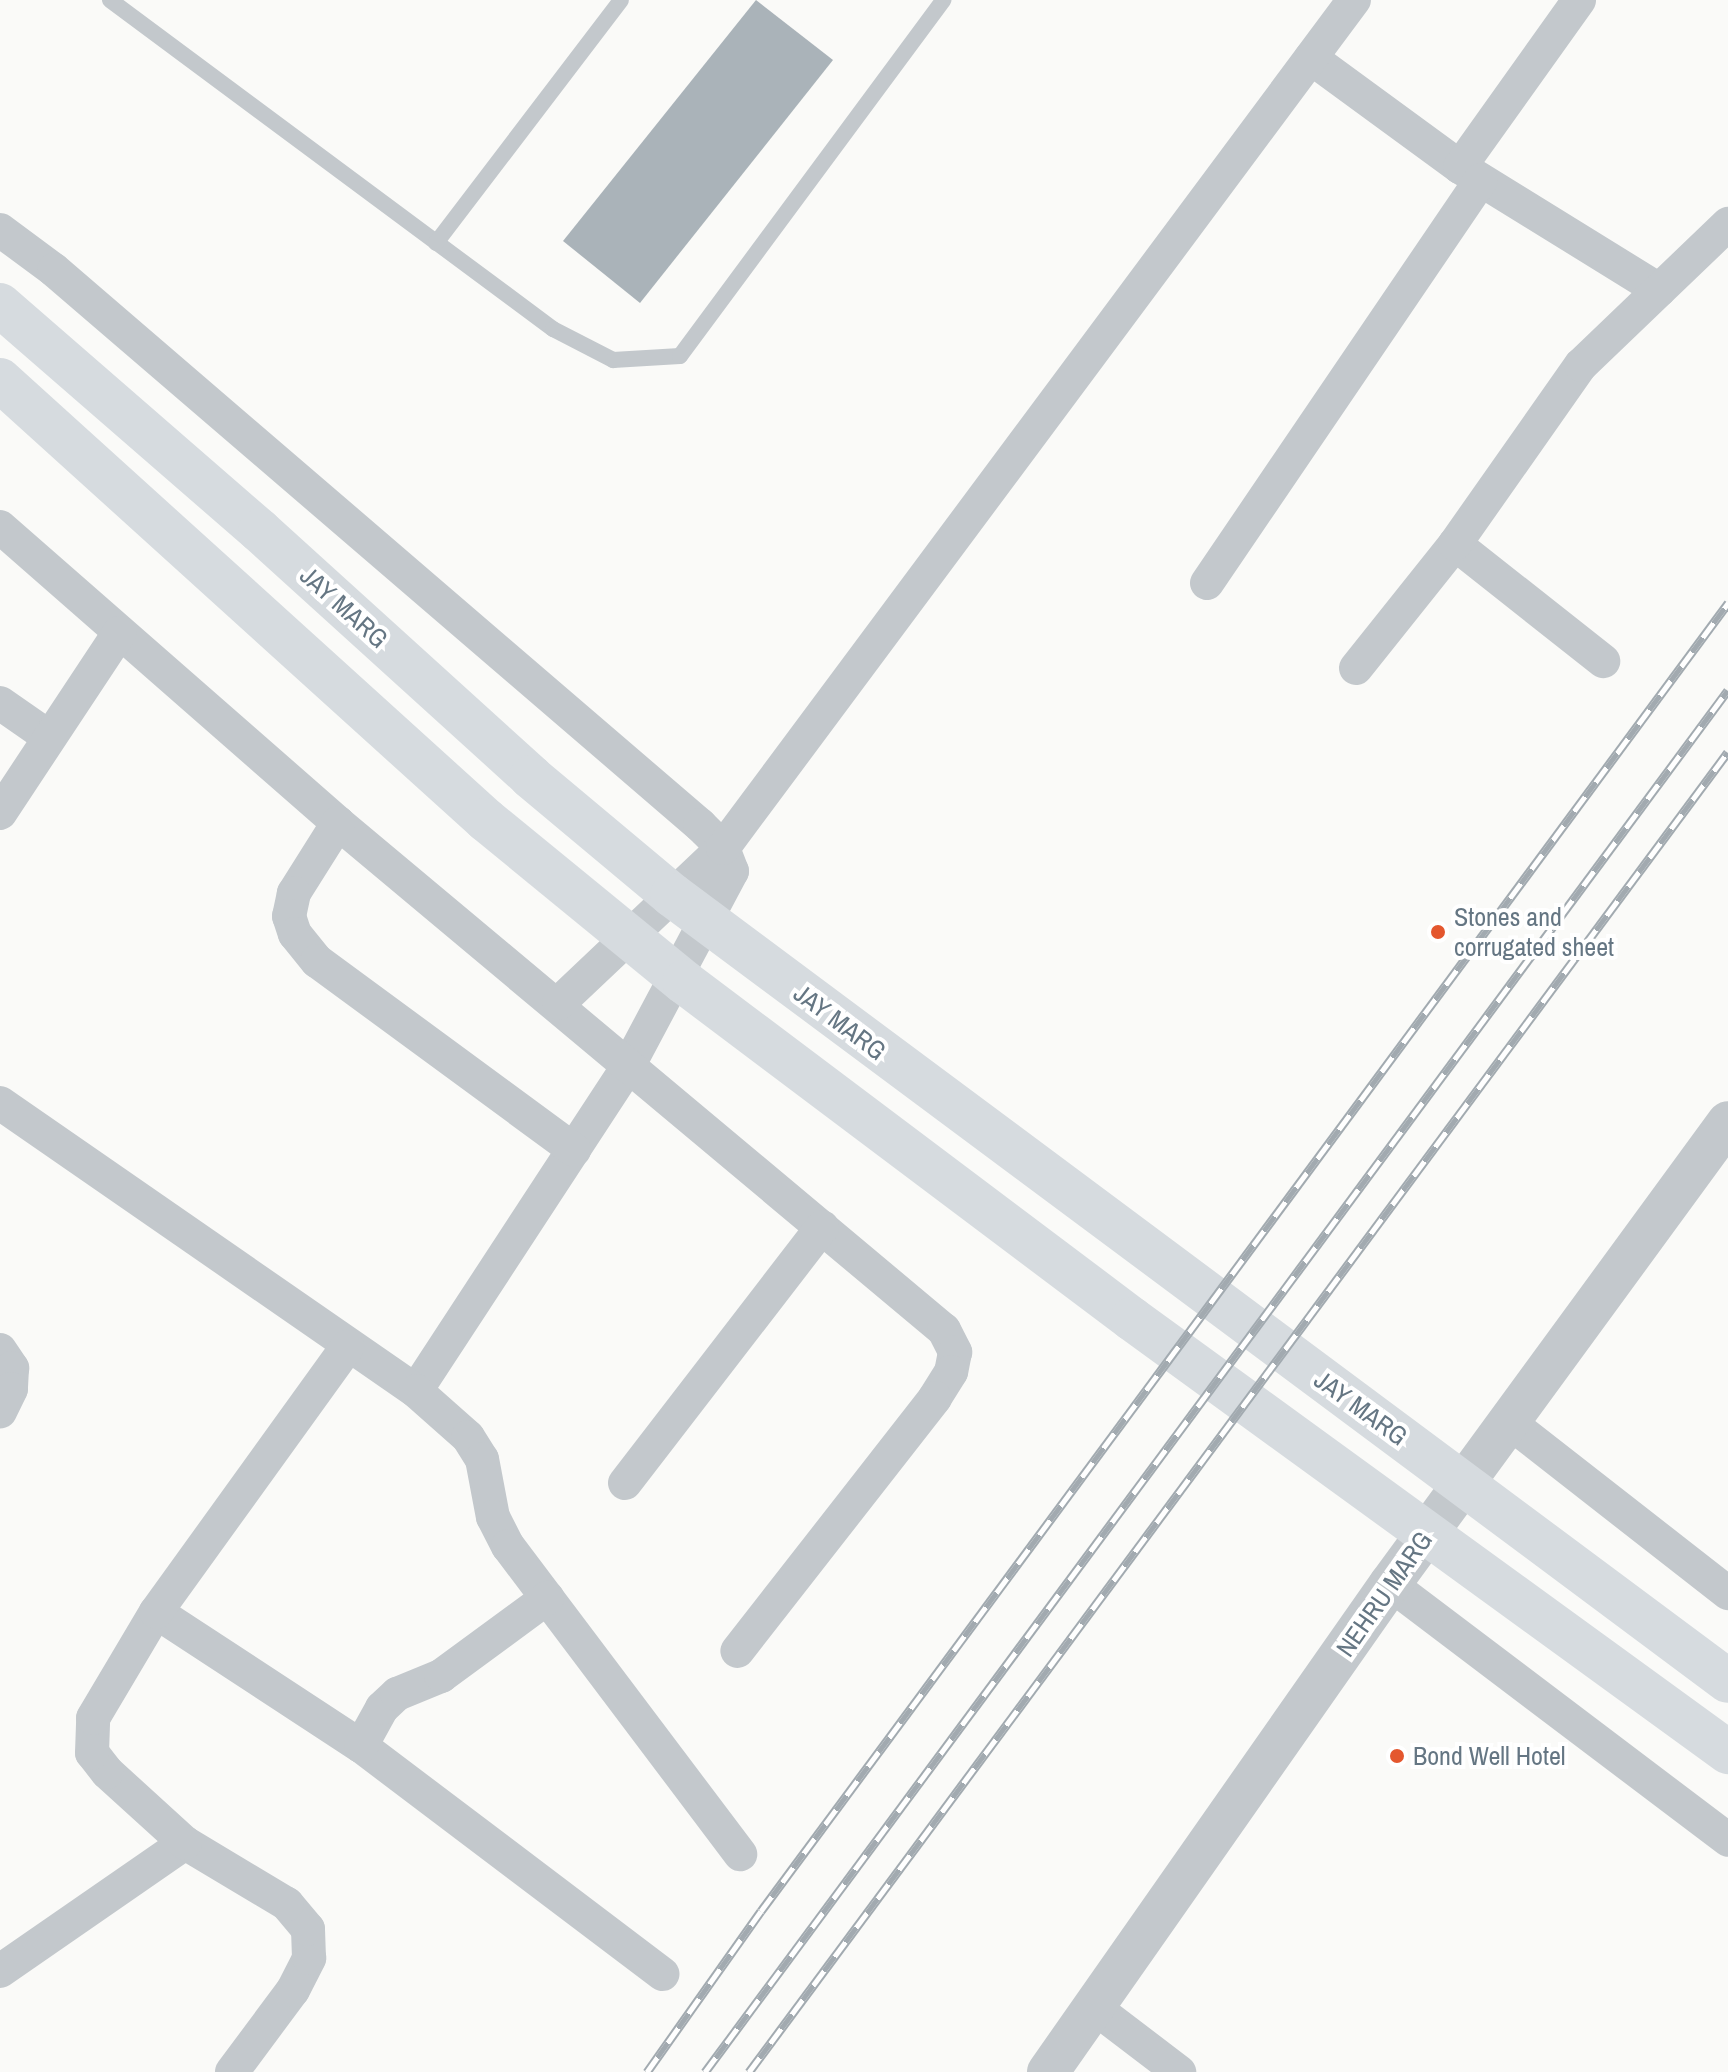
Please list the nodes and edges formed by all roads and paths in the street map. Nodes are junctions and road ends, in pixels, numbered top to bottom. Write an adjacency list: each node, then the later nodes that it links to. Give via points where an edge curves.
1 (110, 0): 10 (lane)
2 (621, 0): 10 (lane)
3 (943, 0): 10 (lane, via 680,356 613,360 553,329)
4 (1354, 0): 6 (street)
5 (1579, 0): 7 (street)
6 (1311, 58): 7 (street); 24 (street)
7 (1471, 174): 11 (street); 16 (street)
8 (1728, 224): 11 (street)
9 (0, 230): 24 (street, via 66,281)
10 (436, 243)
11 (1659, 290): 15 (street, via 1581,365)
12 (0, 305): 42 (main road, JAY MARG, via 237,510 531,777 672,895)
13 (0, 380): 44 (main road, via 486,820 684,982 1132,1319)
14 (0, 527): 17 (street)
15 (1455, 544): 18 (street); 19 (street)
16 (1207, 583)
17 (119, 633): 21 (street); 23 (street)
18 (1603, 661)
19 (1356, 668)
20 (0, 703): 21 (street)
21 (49, 737): 22 (street)
22 (0, 813)
23 (338, 823): 25 (street); 29 (street, via 294,893 289,916 295,934 317,961)
24 (723, 848): 25 (street); 26 (street, via 732,871)
25 (559, 1003): 26 (street)
26 (629, 1065): 29 (street); 30 (street)
27 (0, 1103): 31 (street)
28 (1728, 1122): 35 (street, NEHRU MARG)
29 (574, 1150): 33 (street)
30 (822, 1227): 36 (street); 41 (street, via 944,1330 955,1352 951,1372)
31 (347, 1347): 33 (street); 40 (street)
32 (0, 1350): 34 (street, via 12,1368 11,1389)
33 (416, 1391): 39 (street, via 468,1437 482,1459 493,1517)
34 (0, 1412)
35 (1509, 1422): 37 (street, NEHRU MARG); 38 (street)
36 (625, 1483)
37 (1390, 1584): 45 (street); 50 (street, NEHRU MARG)
38 (1728, 1593)
39 (547, 1598): 43 (street, via 441,1676 397,1694 382,1708); 47 (street)
40 (156, 1612): 43 (street); 46 (street, via 102,1698 93,1718 92,1753)
41 (737, 1651)
42 (1728, 1681)
43 (361, 1746): 49 (street)
44 (1728, 1752)
45 (1728, 1840)
46 (185, 1843): 48 (street); 51 (street, via 287,1904 308,1929 309,1958 293,1990)
47 (740, 1854)
48 (0, 1971)
49 (663, 1974)
50 (1095, 2008): 52 (street, NEHRU MARG); 53 (street)
51 (232, 2072)
52 (1048, 2072)
53 (1179, 2072)

